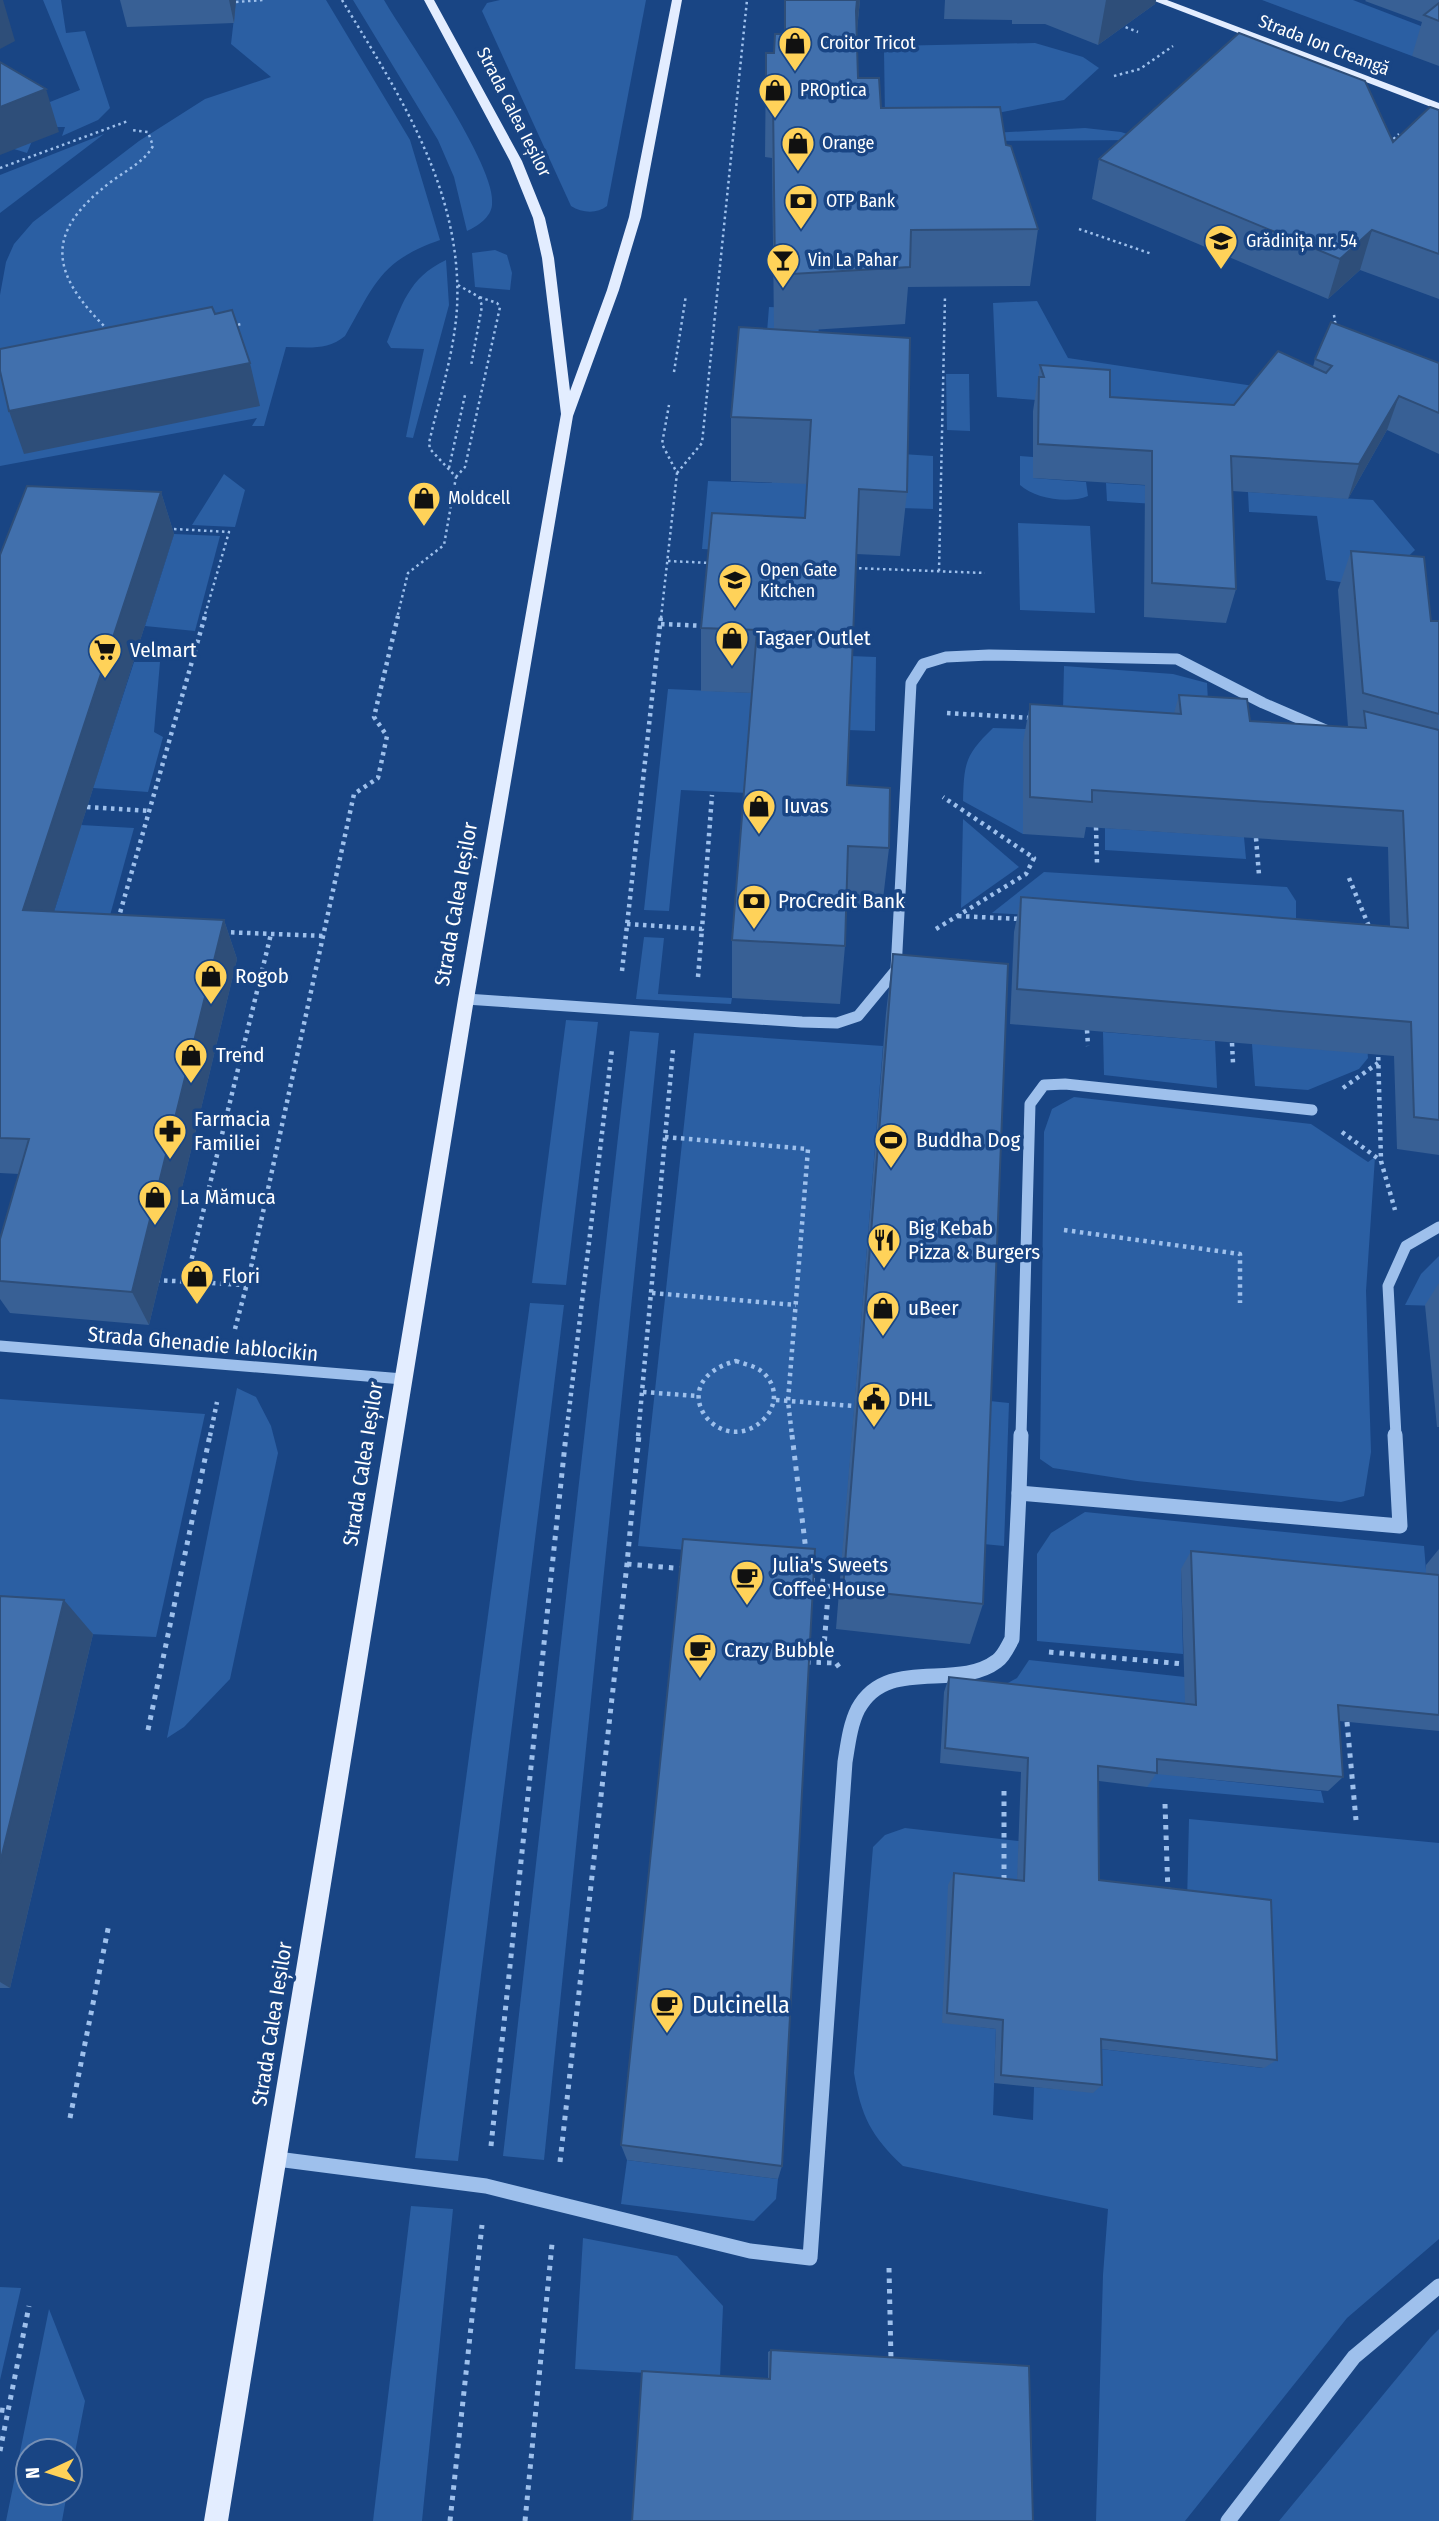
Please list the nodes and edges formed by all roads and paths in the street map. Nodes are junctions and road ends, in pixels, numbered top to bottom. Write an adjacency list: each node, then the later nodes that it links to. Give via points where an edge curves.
1 (263, 0): 7 (path)
2 (342, 0): 18 (path, via 424,138 440,177 455,232)
3 (429, 0): 31 (main road, Strada Calea Ieșilor, via 516,161 539,218)
4 (677, 0): 31 (main road, Strada Calea Ieșilor, via 635,217)
5 (747, 0): 33 (path, via 702,443)
6 (1157, 0): 10 (main road, Strada Ion Creangă)
7 (236, 2)
8 (1173, 46): 9 (path, via 1140,69)
9 (1114, 76)
10 (1439, 107)
11 (128, 121): 15 (path)
12 (131, 130): 25 (path, via 148,132 153,146 147,156 78,210 67,226 63,251 72,290)
13 (1399, 134): 14 (path)
14 (1380, 152)
15 (0, 168)
16 (1079, 229): 17 (path)
17 (1152, 254)
18 (458, 285): 21 (path); 32 (path, via 451,345 429,443)
19 (686, 295): 28 (path)
20 (946, 296): 39 (path)
21 (479, 297): 27 (path, via 481,313); 34 (path, via 500,307 465,467)
22 (1334, 315): 26 (path)
23 (242, 324): 24 (path)
24 (229, 326)
25 (110, 332)
26 (1338, 339)
27 (471, 366)
28 (674, 372)
29 (465, 395): 32 (path)
30 (669, 405): 33 (path, via 662,444)
31 (567, 416): 68 (main road, Strada Calea Ieșilor)
32 (449, 468): 34 (path)
33 (677, 473): 36 (path)
34 (456, 477): 64 (path, via 444,545 408,573 374,717 387,736 378,778 354,794)
35 (174, 529): 44 (path, via 229,532)
36 (668, 561): 37 (path); 41 (path)
37 (722, 563)
38 (844, 568): 39 (path)
39 (939, 571): 40 (path)
40 (985, 573)
41 (661, 624): 42 (path); 59 (path)
42 (708, 626)
43 (138, 646): 44 (path)
44 (196, 649): 51 (path)
45 (911, 711): 46 (path); 47 (street, via 911,682 923,664 946,657 1177,659); 48 (street)
46 (1036, 719)
47 (1342, 737)
48 (907, 773): 57 (path, via 1034,858 1026,874); 66 (street)
49 (712, 796): 61 (path)
50 (87, 807): 51 (path)
51 (149, 811): 60 (path)
52 (1096, 827): 54 (path)
53 (1256, 838): 55 (path)
54 (1097, 863)
55 (1259, 875)
56 (1349, 878): 65 (path)
57 (958, 916): 58 (path); 66 (path)
58 (1027, 920)
59 (627, 924): 61 (path); 69 (path)
60 (115, 929)
61 (702, 929): 67 (path)
62 (219, 932): 63 (path)
63 (271, 934): 64 (path); 79 (path)
64 (324, 936): 80 (path)
65 (1375, 939)
66 (897, 954): 70 (street, via 897,970 870,1004 858,1016 837,1023)
67 (698, 979)
68 (466, 999): 69 (street); 86 (main road, Strada Calea Ieșilor)
69 (617, 1011): 70 (street); 115 (path, via 580,1308)
70 (677, 1014): 73 (path)
71 (1377, 1036): 74 (path)
72 (1312, 1110): 74 (path); 75 (street, via 1044,1085 1030,1104)
73 (665, 1138): 81 (path); 83 (path, via 808,1149)
74 (1381, 1161): 77 (path)
75 (1026, 1225): 82 (path, via 1240,1254); 93 (street)
76 (1439, 1227): 77 (street)
77 (1406, 1245): 93 (street, via 1388,1286 1401,1526)
78 (146, 1279): 79 (path)
79 (186, 1282): 80 (path)
80 (246, 1285): 84 (path)
81 (652, 1293): 83 (path); 87 (path)
82 (1240, 1303)
83 (796, 1305): 90 (path)
84 (233, 1335)
85 (0, 1346): 86 (street, Strada Ghenadie Iablocikin)
86 (403, 1379): 114 (main road, Strada Calea Ieșilor)
87 (643, 1392): 88 (path); 95 (path)
88 (697, 1396): 89 (path, via 699,1407 715,1425 740,1431 765,1422); 89 (path, via 713,1368 736,1361 760,1368 775,1388)
89 (776, 1400): 90 (path)
90 (788, 1401): 92 (path); 94 (path)
91 (218, 1402): 106 (path)
92 (855, 1406)
93 (1019, 1493): 100 (street, via 1012,1639)
94 (806, 1553)
95 (627, 1564): 97 (path); 116 (path)
96 (808, 1566): 99 (path)
97 (692, 1570)
98 (797, 1579): 99 (path)
99 (810, 1580): 102 (path, via 829,1582 824,1647)
100 (1006, 1648): 103 (path); 104 (street, via 999,1660 981,1671 906,1676 882,1684)
101 (806, 1662): 102 (path)
102 (836, 1663): 104 (path)
103 (1184, 1664)
104 (863, 1700): 116 (street, via 845,1762 810,2258 750,2251)
105 (1348, 1722): 109 (path)
106 (148, 1730)
107 (1004, 1791): 110 (path)
108 (1165, 1804): 111 (path)
109 (1356, 1820)
110 (1004, 1891)
111 (1168, 1901)
112 (109, 1924): 113 (path)
113 (70, 2118)
114 (277, 2159): 115 (lane); 124 (main road, Strada Calea Ieșilor)
115 (486, 2186): 116 (lane); 125 (path)
116 (556, 2203): 126 (path)
117 (889, 2267): 120 (path)
118 (1439, 2286): 127 (street, via 1354,2357)
119 (29, 2306): 122 (path)
120 (891, 2360)
121 (0, 2410): 122 (path)
122 (8, 2411): 123 (path)
123 (0, 2451)
124 (216, 2521)
125 (450, 2521)
126 (525, 2521)
127 (1228, 2521)

